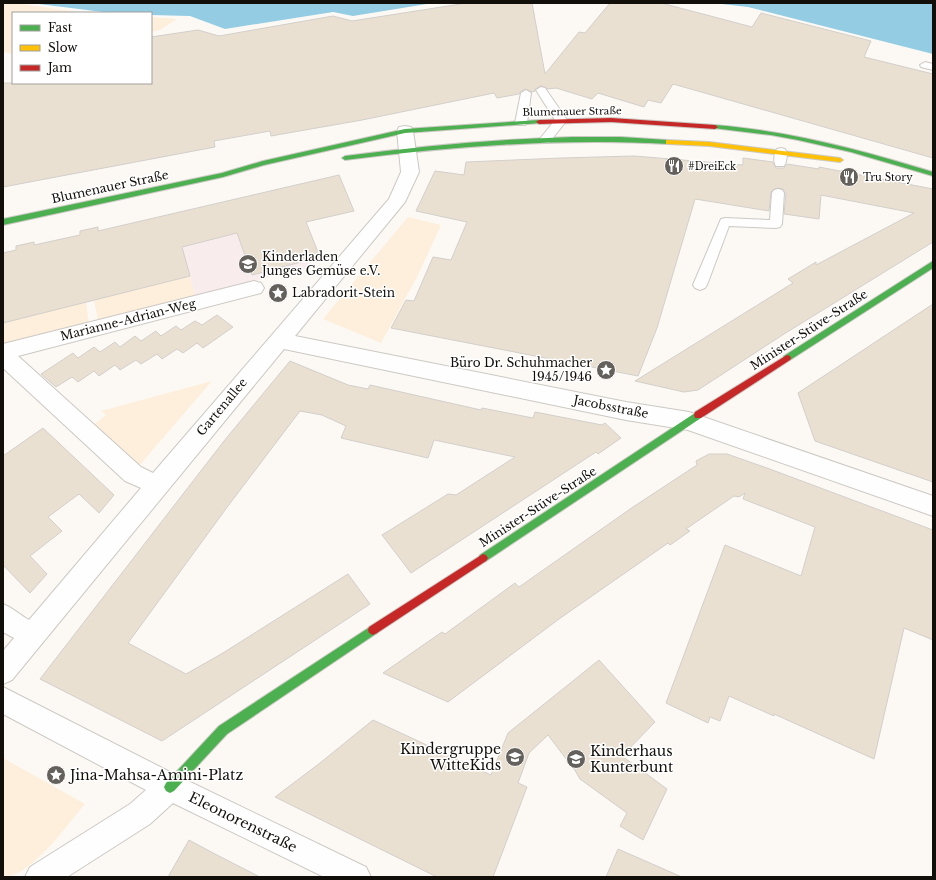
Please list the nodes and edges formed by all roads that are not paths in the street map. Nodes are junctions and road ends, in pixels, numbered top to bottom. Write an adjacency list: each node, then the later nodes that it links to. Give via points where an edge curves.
1 (540, 90): 3 (lane)
2 (526, 93): 4 (lane)
3 (561, 120): 4 (street, Blumenauer Straße); 6 (lane); 11 (street, Blumenauer Straße, via 611,120 736,128 850,149)
4 (521, 123): 5 (street, Blumenauer Straße)
5 (406, 140): 6 (street, Blumenauer Straße); 7 (street, Blumenauer Straße); 13 (street, Blumenauer Straße, via 262,163); 19 (street, Gartenallee, via 410,172 396,202)
6 (545, 140): 8 (street, Blumenauer Straße, via 605,139 694,143 781,158)
7 (334, 160)
8 (848, 161)
9 (863, 163): 11 (street, Blumenauer Straße)
10 (281, 168): 13 (street, Blumenauer Straße)
11 (922, 172): 12 (street, Blumenauer Straße)
12 (933, 174)
13 (223, 175): 15 (street, Blumenauer Straße)
14 (778, 193): 17 (lane, via 776,224 725,222)
15 (3, 222)
16 (933, 264): 21 (street, Minister-Stüve-Straße)
17 (700, 285)
18 (254, 288): 20 (street, Marianne-Adrian-Weg)
19 (279, 340): 21 (street, Jacobsstraße, via 626,411); 22 (street, Gartenallee)
20 (5, 352): 22 (street, via 8,360 133,474)
21 (689, 421): 23 (street, Jacobsstraße); 28 (street, Minister-Stüve-Straße, via 223,730)
22 (157, 485): 25 (street, Gartenallee)
23 (933, 506)
24 (3, 616): 25 (street)
25 (32, 635): 26 (street, Gartenallee)
26 (3, 671)
27 (3, 700): 28 (street, Eleonorenstraße)
28 (170, 787): 29 (street, via 140,814); 30 (street, Eleonorenstraße)
29 (40, 877)
30 (356, 877)

